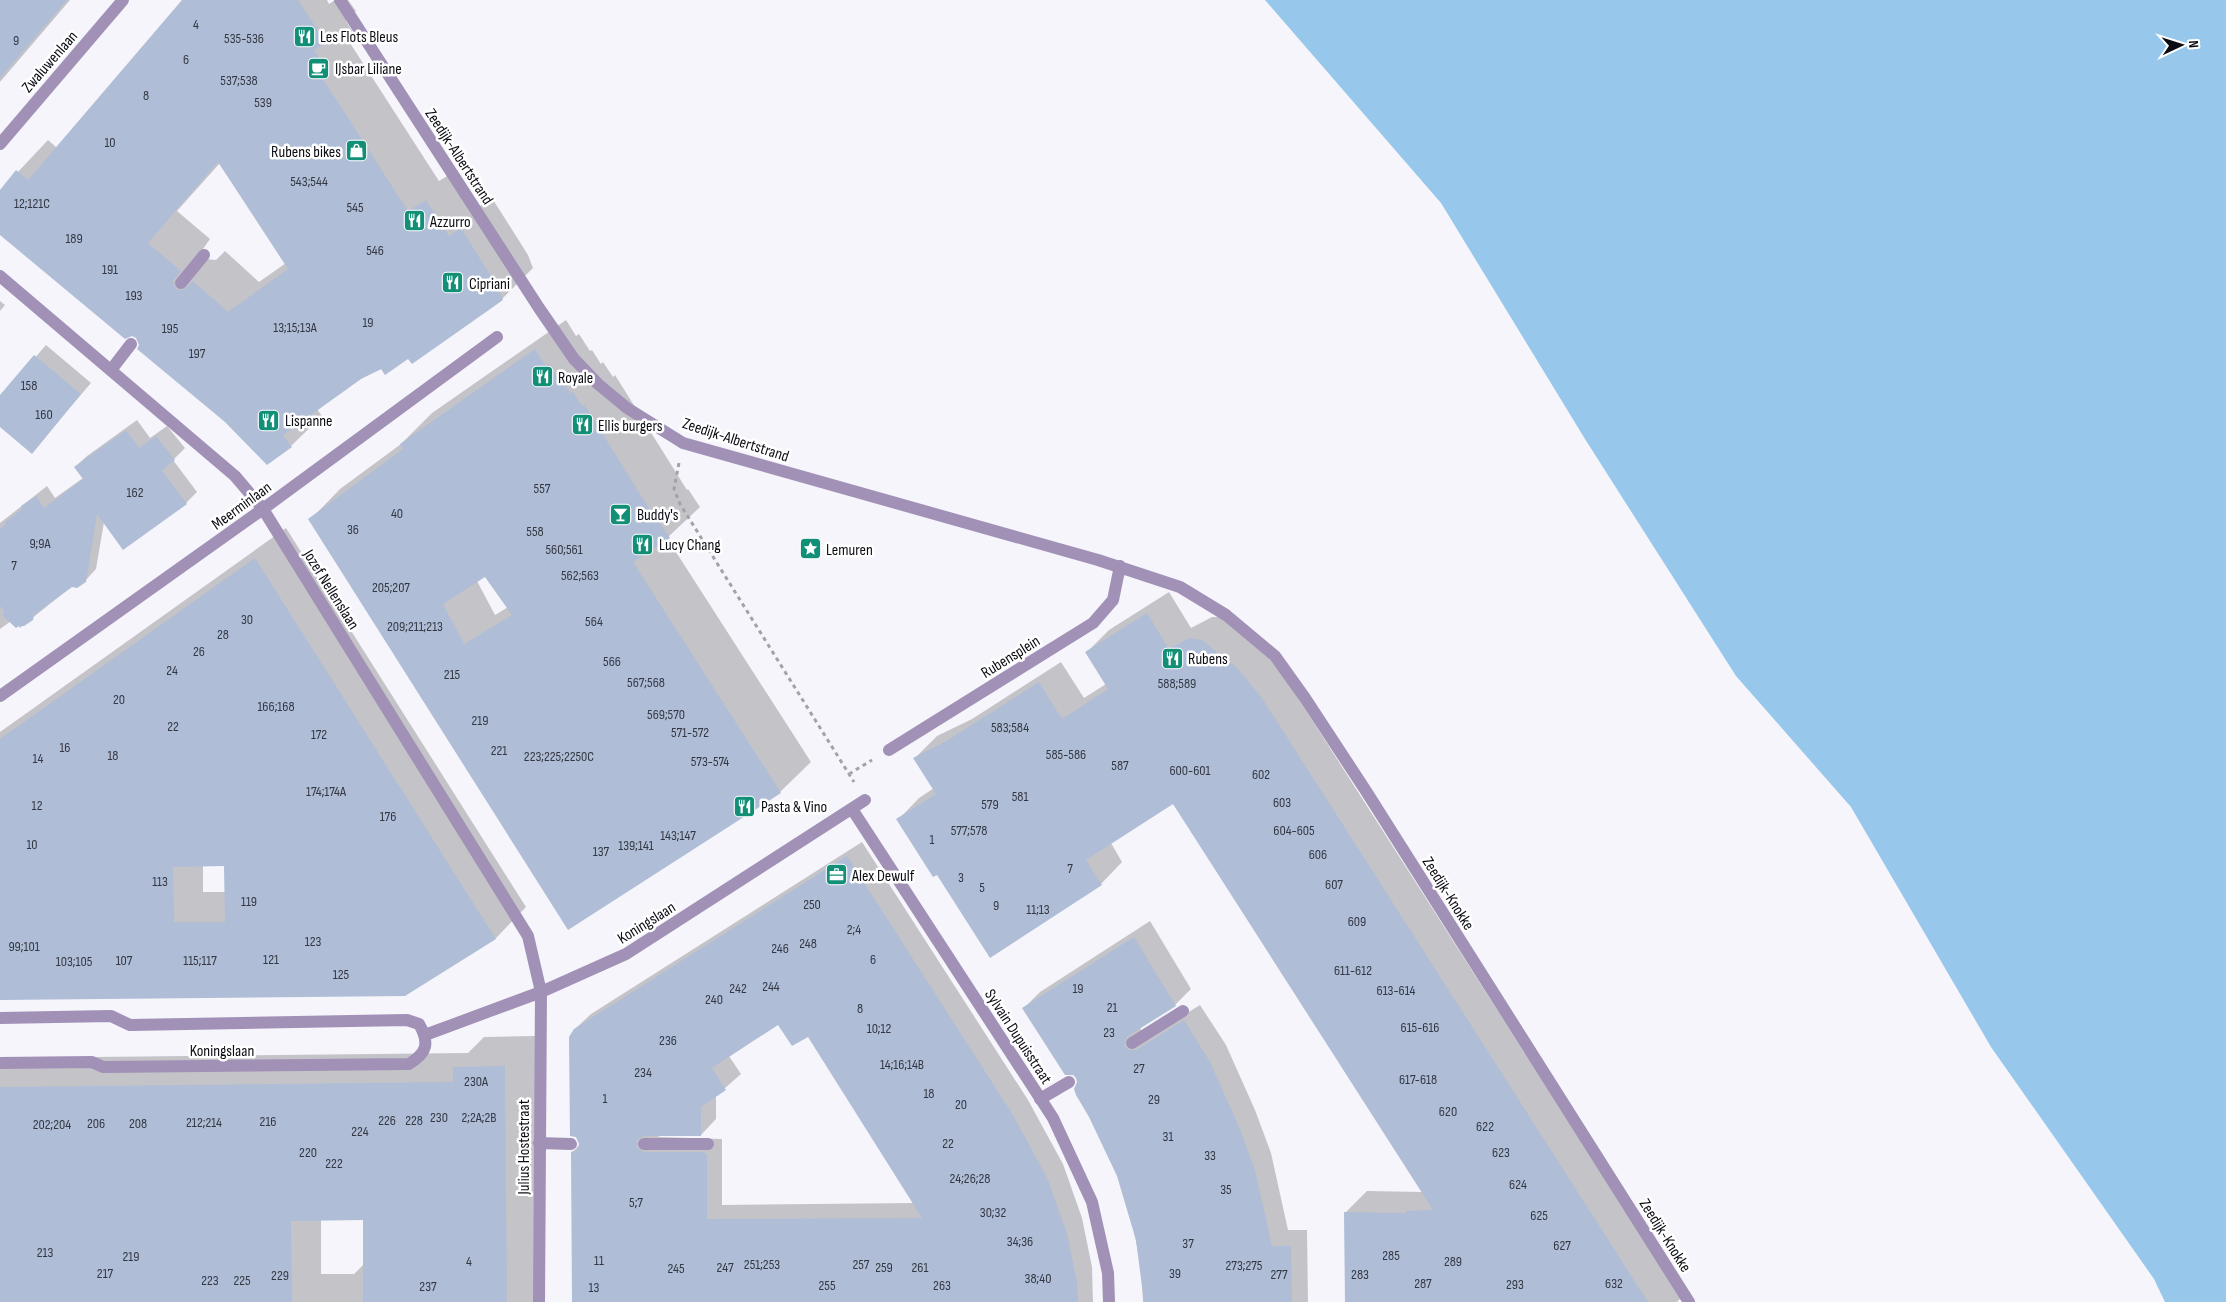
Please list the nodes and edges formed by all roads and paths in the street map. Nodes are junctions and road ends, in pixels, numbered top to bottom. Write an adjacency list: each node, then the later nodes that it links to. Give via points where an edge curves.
1 (123, 0): 3 (street, Zwaluwenlaan)
2 (340, 0): 10 (street, Zeedijk-Albertstrand, via 574,359 627,408)
3 (0, 144)
4 (204, 255): 6 (street)
5 (0, 276): 9 (street, Jozef Nellenslaan)
6 (181, 283)
7 (498, 337): 11 (street, Meerminlaan)
8 (131, 344): 9 (street)
9 (110, 370): 11 (street, Jozef Nellenslaan, via 235,476)
10 (683, 443): 12 (street, Zeedijk-Albertstrand); 15 (path, via 674,489 680,504)
11 (263, 509): 13 (street, Meerminlaan); 18 (street, Jozef Nellenslaan, via 528,936)
12 (1120, 566): 14 (street, Rubensplein, via 1113,600 1094,623); 32 (street, Zeedijk-Knokke, via 1180,587 1226,615 1275,656 1371,800)
13 (0, 696)
14 (889, 750): 15 (path)
15 (849, 774): 16 (path)
16 (865, 800): 17 (street, Koningslaan)
17 (852, 809): 18 (street, Koningslaan, via 626,954); 25 (street, Sylvain Dupuisstraat)
18 (541, 992): 21 (street, Koningslaan); 26 (street, Julius Hostestraat)
19 (1183, 1012): 22 (street)
20 (0, 1018): 21 (street, Koningslaan, via 111,1016 130,1025 407,1020 419,1024)
21 (425, 1035): 23 (street, Koningslaan, via 424,1051 408,1064 103,1066 92,1062)
22 (1132, 1043)
23 (0, 1063)
24 (1069, 1082): 25 (street)
25 (1040, 1099): 31 (street, Sylvain Dupuisstraat, via 1053,1118 1092,1202 1108,1273)
26 (539, 1144): 27 (street); 30 (street, Julius Hostestraat)
27 (570, 1144)
28 (644, 1144): 29 (street)
29 (708, 1144)
30 (539, 1302)
31 (1110, 1302)
32 (1689, 1302)

